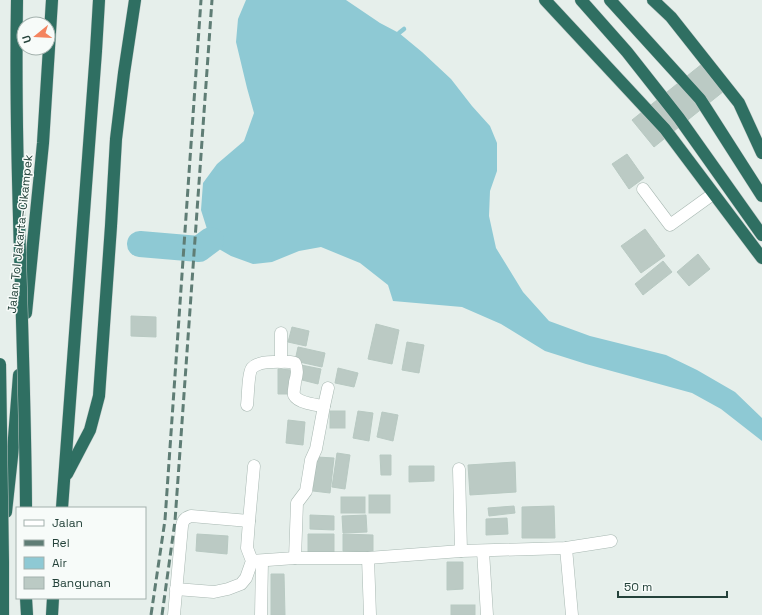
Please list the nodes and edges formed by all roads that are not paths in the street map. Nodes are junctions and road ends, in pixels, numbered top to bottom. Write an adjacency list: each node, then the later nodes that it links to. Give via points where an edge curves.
1 (17, 0): 24 (highway, bridge, via 16,63)
2 (52, 0): 34 (highway, Jalan Tol Jakarta–Cikampek, via 42,151)
3 (99, 0): 23 (highway)
4 (135, 0): 23 (highway, via 116,139 99,396 90,430)
5 (545, 0): 11 (highway, via 665,129)
6 (581, 0): 13 (highway, via 627,52 679,118)
7 (610, 0): 12 (highway, via 700,99)
8 (653, 0): 9 (highway, via 671,17 739,103)
9 (762, 153)
10 (643, 189): 11 (street, via 670,225)
11 (713, 194): 14 (highway)
12 (762, 196)
13 (762, 236)
14 (762, 258)
15 (281, 333): 16 (street)
16 (281, 362): 19 (street, via 269,362 253,367 250,372); 20 (street, via 295,363 298,371 295,396 304,402)
17 (0, 364): 38 (highway, bridge)
18 (328, 388): 20 (street)
19 (247, 405)
20 (324, 406): 31 (street, via 306,491 297,503)
21 (254, 466): 26 (street)
22 (459, 469): 29 (street)
23 (65, 479): 25 (highway)
24 (26, 507)
25 (62, 507)
26 (248, 521): 33 (street, via 247,548); 35 (street, via 191,516 185,518)
27 (611, 541): 28 (street)
28 (566, 548): 30 (street); 45 (street)
29 (462, 551): 30 (street); 32 (street)
30 (483, 551): 44 (street)
31 (294, 558): 32 (street); 33 (street)
32 (368, 558): 43 (street)
33 (257, 561): 35 (street, via 241,584 228,589 214,592); 42 (street)
34 (0, 567)
35 (176, 589): 41 (street)
36 (26, 599): 39 (highway)
37 (53, 599): 40 (highway)
38 (3, 615)
39 (27, 615)
40 (52, 615)
41 (174, 615)
42 (261, 615)
43 (370, 615)
44 (487, 615)
45 (572, 615)

